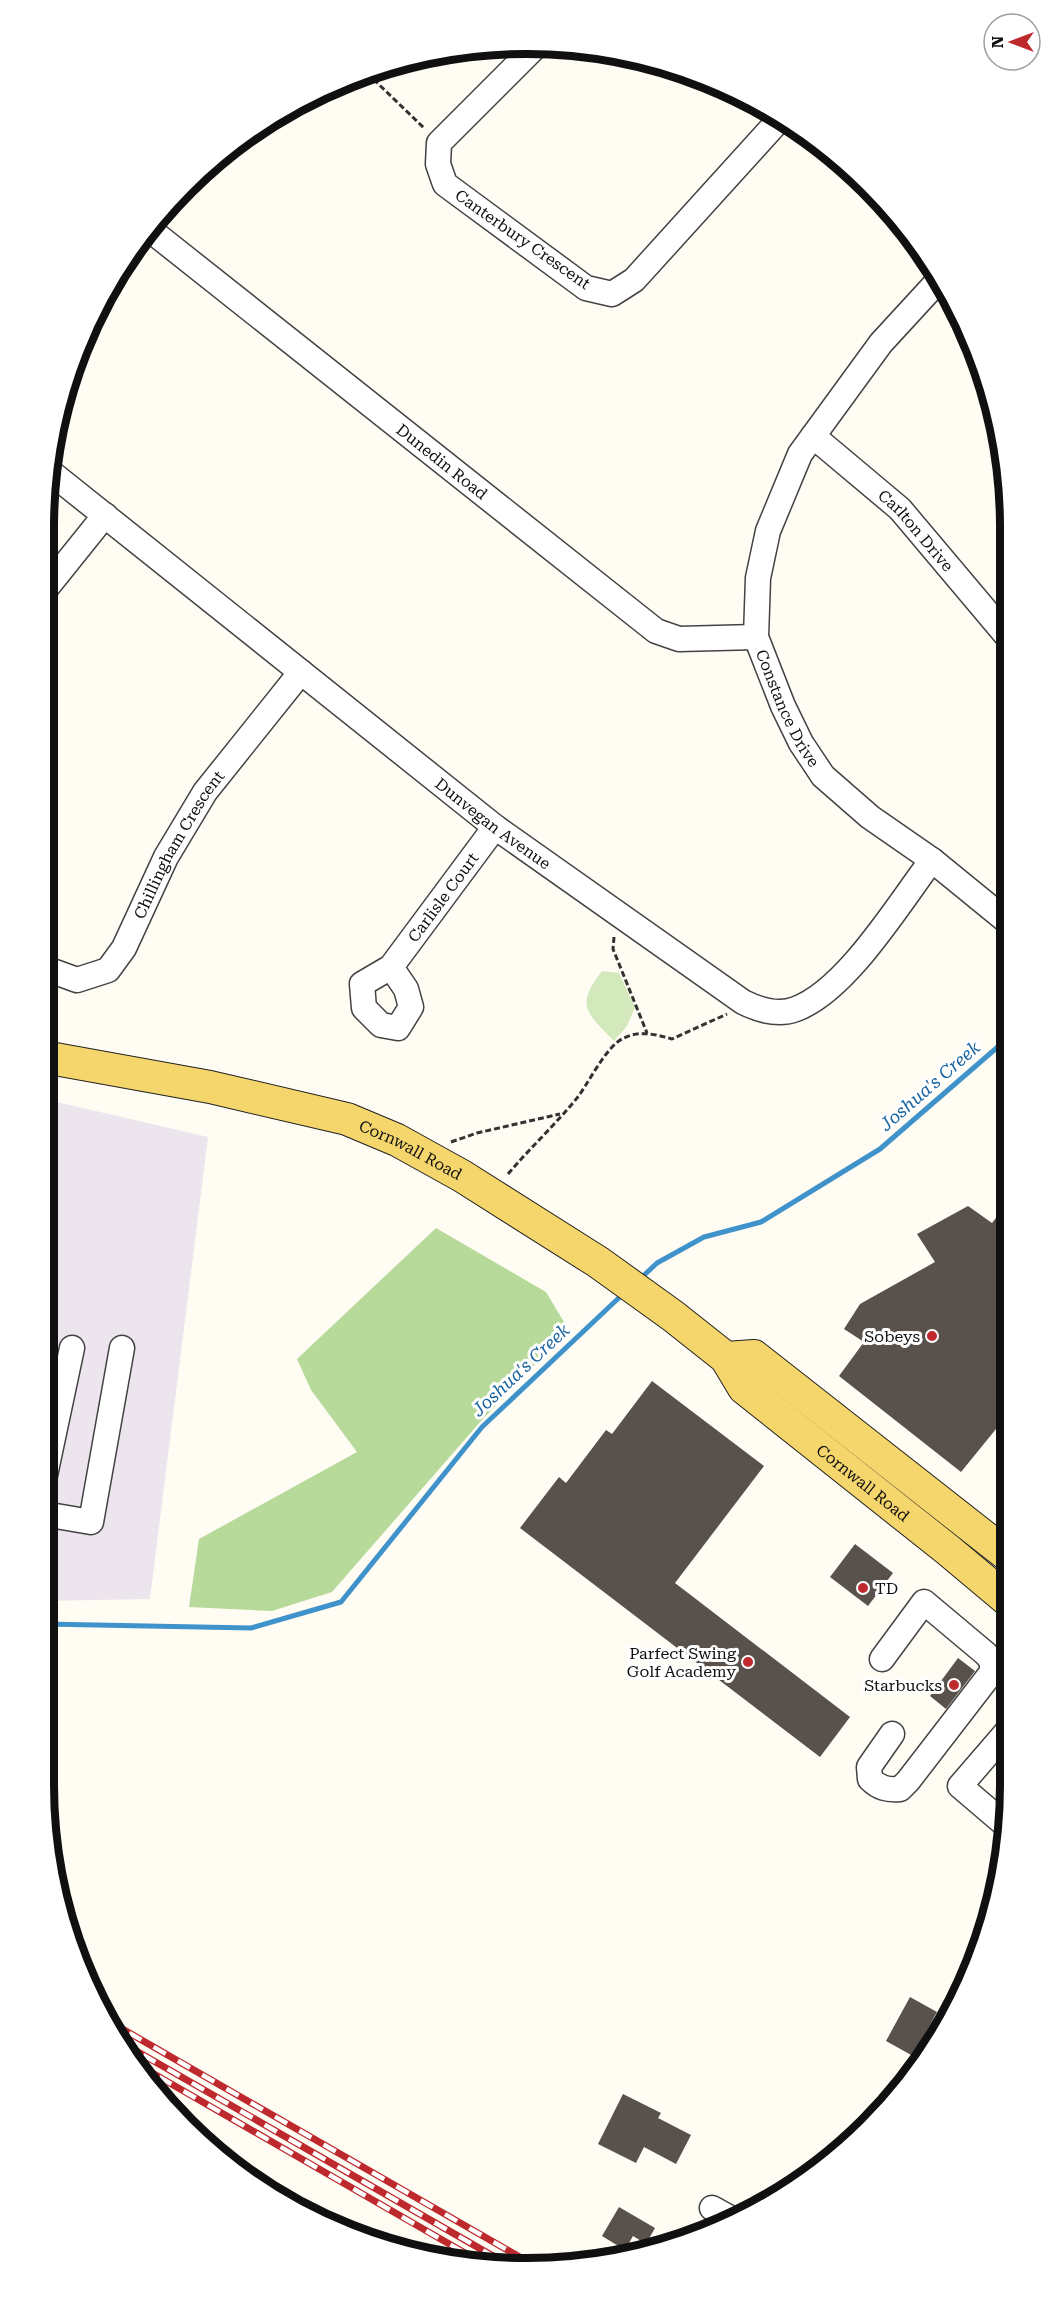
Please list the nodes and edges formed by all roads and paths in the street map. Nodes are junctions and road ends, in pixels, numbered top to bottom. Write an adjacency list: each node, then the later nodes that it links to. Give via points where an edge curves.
1 (528, 54): 4 (street)
2 (374, 79): 4 (path)
3 (775, 124): 4 (street, Canterbury Crescent, via 633,280 612,294 586,288 445,184 438,164)
4 (439, 143)
5 (156, 234): 12 (street, Dunedin Road, via 656,631 679,639)
6 (934, 285): 7 (street, Constance Drive, via 881,343)
7 (813, 436): 11 (street, Carlton Drive, via 900,509); 12 (street, Constance Drive, via 800,454 768,531 758,578)
8 (57, 477): 9 (street, Dunvegan Avenue)
9 (105, 515): 10 (street); 13 (street, Dunvegan Avenue)
10 (54, 579)
11 (1000, 628)
12 (756, 637): 15 (street, Constance Drive, via 792,725 823,776 870,817)
13 (301, 672): 14 (street, Dunvegan Avenue); 19 (street, Chillingham Crescent, via 205,792 166,857 124,948 108,969 77,980)
14 (495, 827): 16 (street, Dunvegan Avenue); 18 (street, Carlisle Court)
15 (932, 860): 17 (street, Constance Drive); 20 (street, Dunvegan Avenue, via 834,985 796,1009 759,1010)
16 (616, 913): 20 (street, Dunvegan Avenue); 21 (path, via 613,949)
17 (1000, 915)
18 (391, 967)
19 (54, 972)
20 (743, 1002): 21 (path, via 723,1018 672,1039)
21 (647, 1033): 23 (path, via 621,1039)
22 (54, 1059): 24 (main road, Cornwall Road, via 210,1087 347,1119)
23 (562, 1113): 24 (path, via 477,1133); 25 (path)
24 (420, 1153): 25 (main road, Cornwall Road)
25 (491, 1195): 28 (main road, Cornwall Road, via 598,1262)
26 (72, 1348): 29 (street)
27 (122, 1348): 30 (street, via 91,1522)
28 (726, 1359): 31 (main road, Cornwall Road, via 754,1356); 32 (main road, Cornwall Road, via 744,1388)
29 (54, 1433)
30 (54, 1516)
31 (1000, 1549)
32 (1000, 1594)
33 (882, 1659): 34 (street, via 924,1602 992,1661 992,1672 908,1781 900,1789 888,1790 870,1779 869,1767)
34 (892, 1734)
35 (1000, 1740): 36 (street, via 960,1786)
36 (999, 1820)

